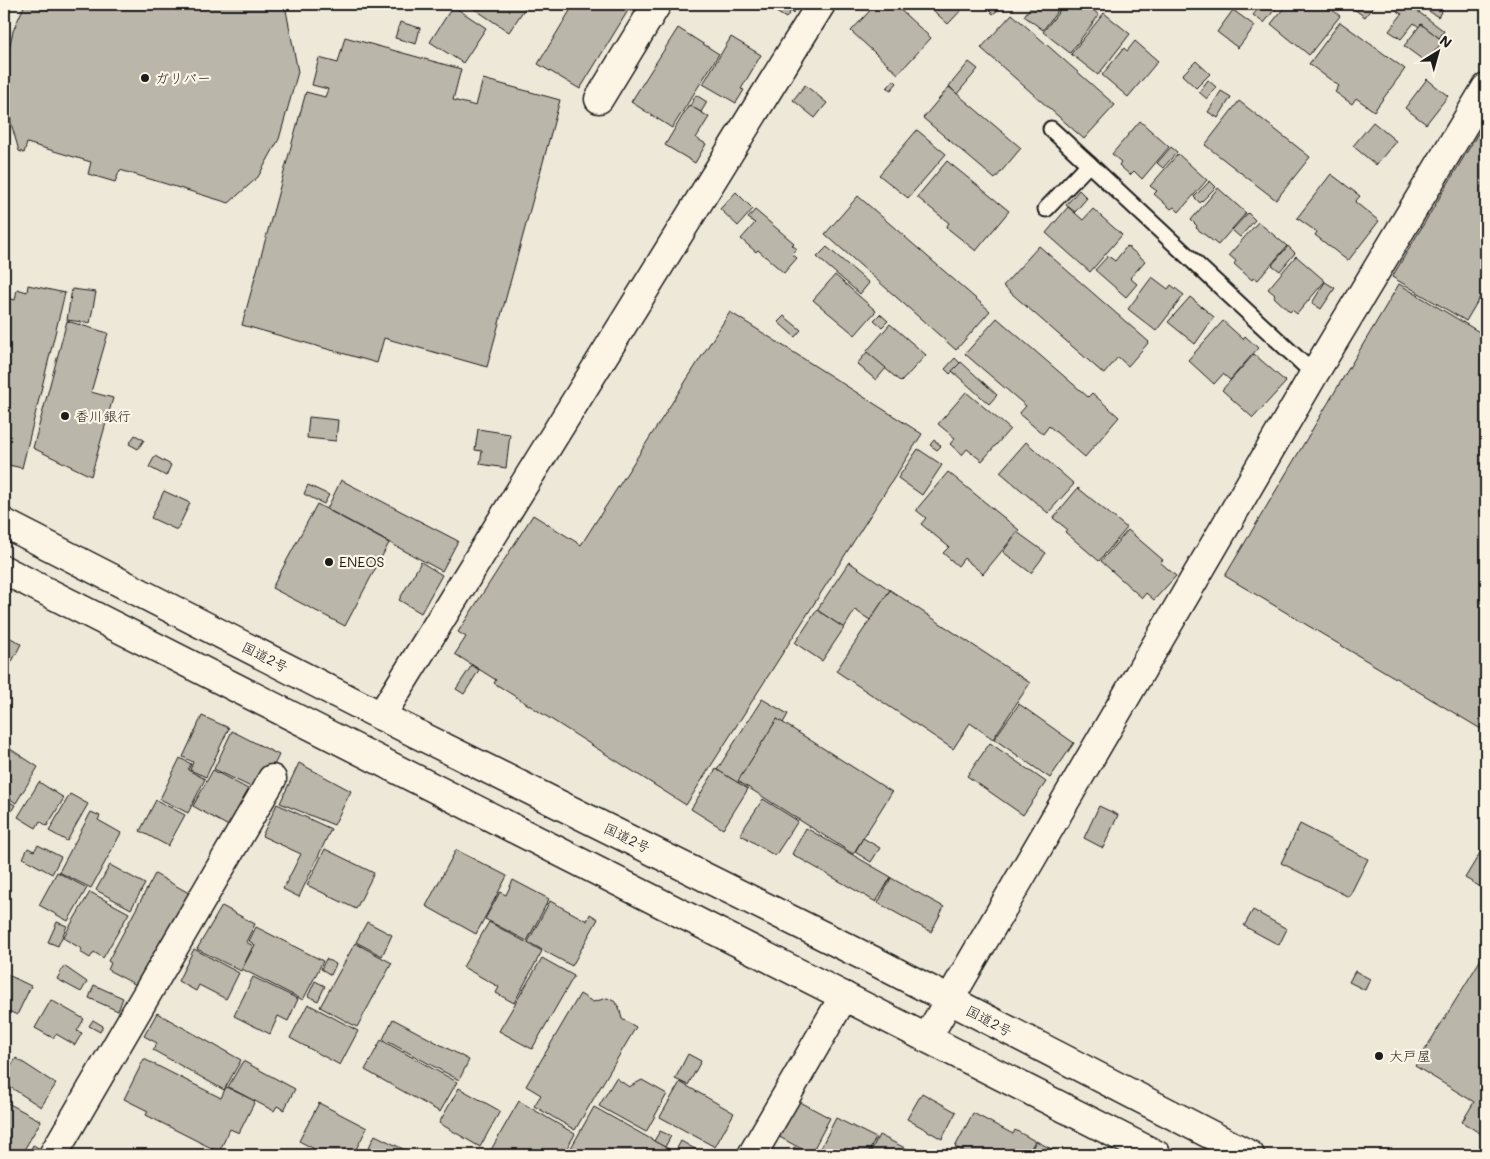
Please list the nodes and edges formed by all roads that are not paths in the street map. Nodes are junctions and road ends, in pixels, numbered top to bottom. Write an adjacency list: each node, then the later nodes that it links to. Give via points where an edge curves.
1 (657, 4): 4 (main road)
2 (821, 4): 11 (main road)
3 (1486, 88): 8 (main road)
4 (598, 99)
5 (1051, 129): 6 (lane)
6 (1088, 164): 7 (lane); 8 (lane)
7 (1046, 209)
8 (1314, 374): 14 (main road)
9 (4, 523): 11 (main road, 国道2号)
10 (4, 570): 13 (main road)
11 (381, 716): 14 (main road, 国道2号)
12 (272, 779): 16 (main road)
13 (844, 996): 15 (main road); 17 (main road)
14 (948, 1000): 15 (main road); 19 (main road, 国道2号)
15 (927, 1038): 18 (main road)
16 (53, 1155)
17 (752, 1155)
18 (1157, 1155)
19 (1250, 1155)

